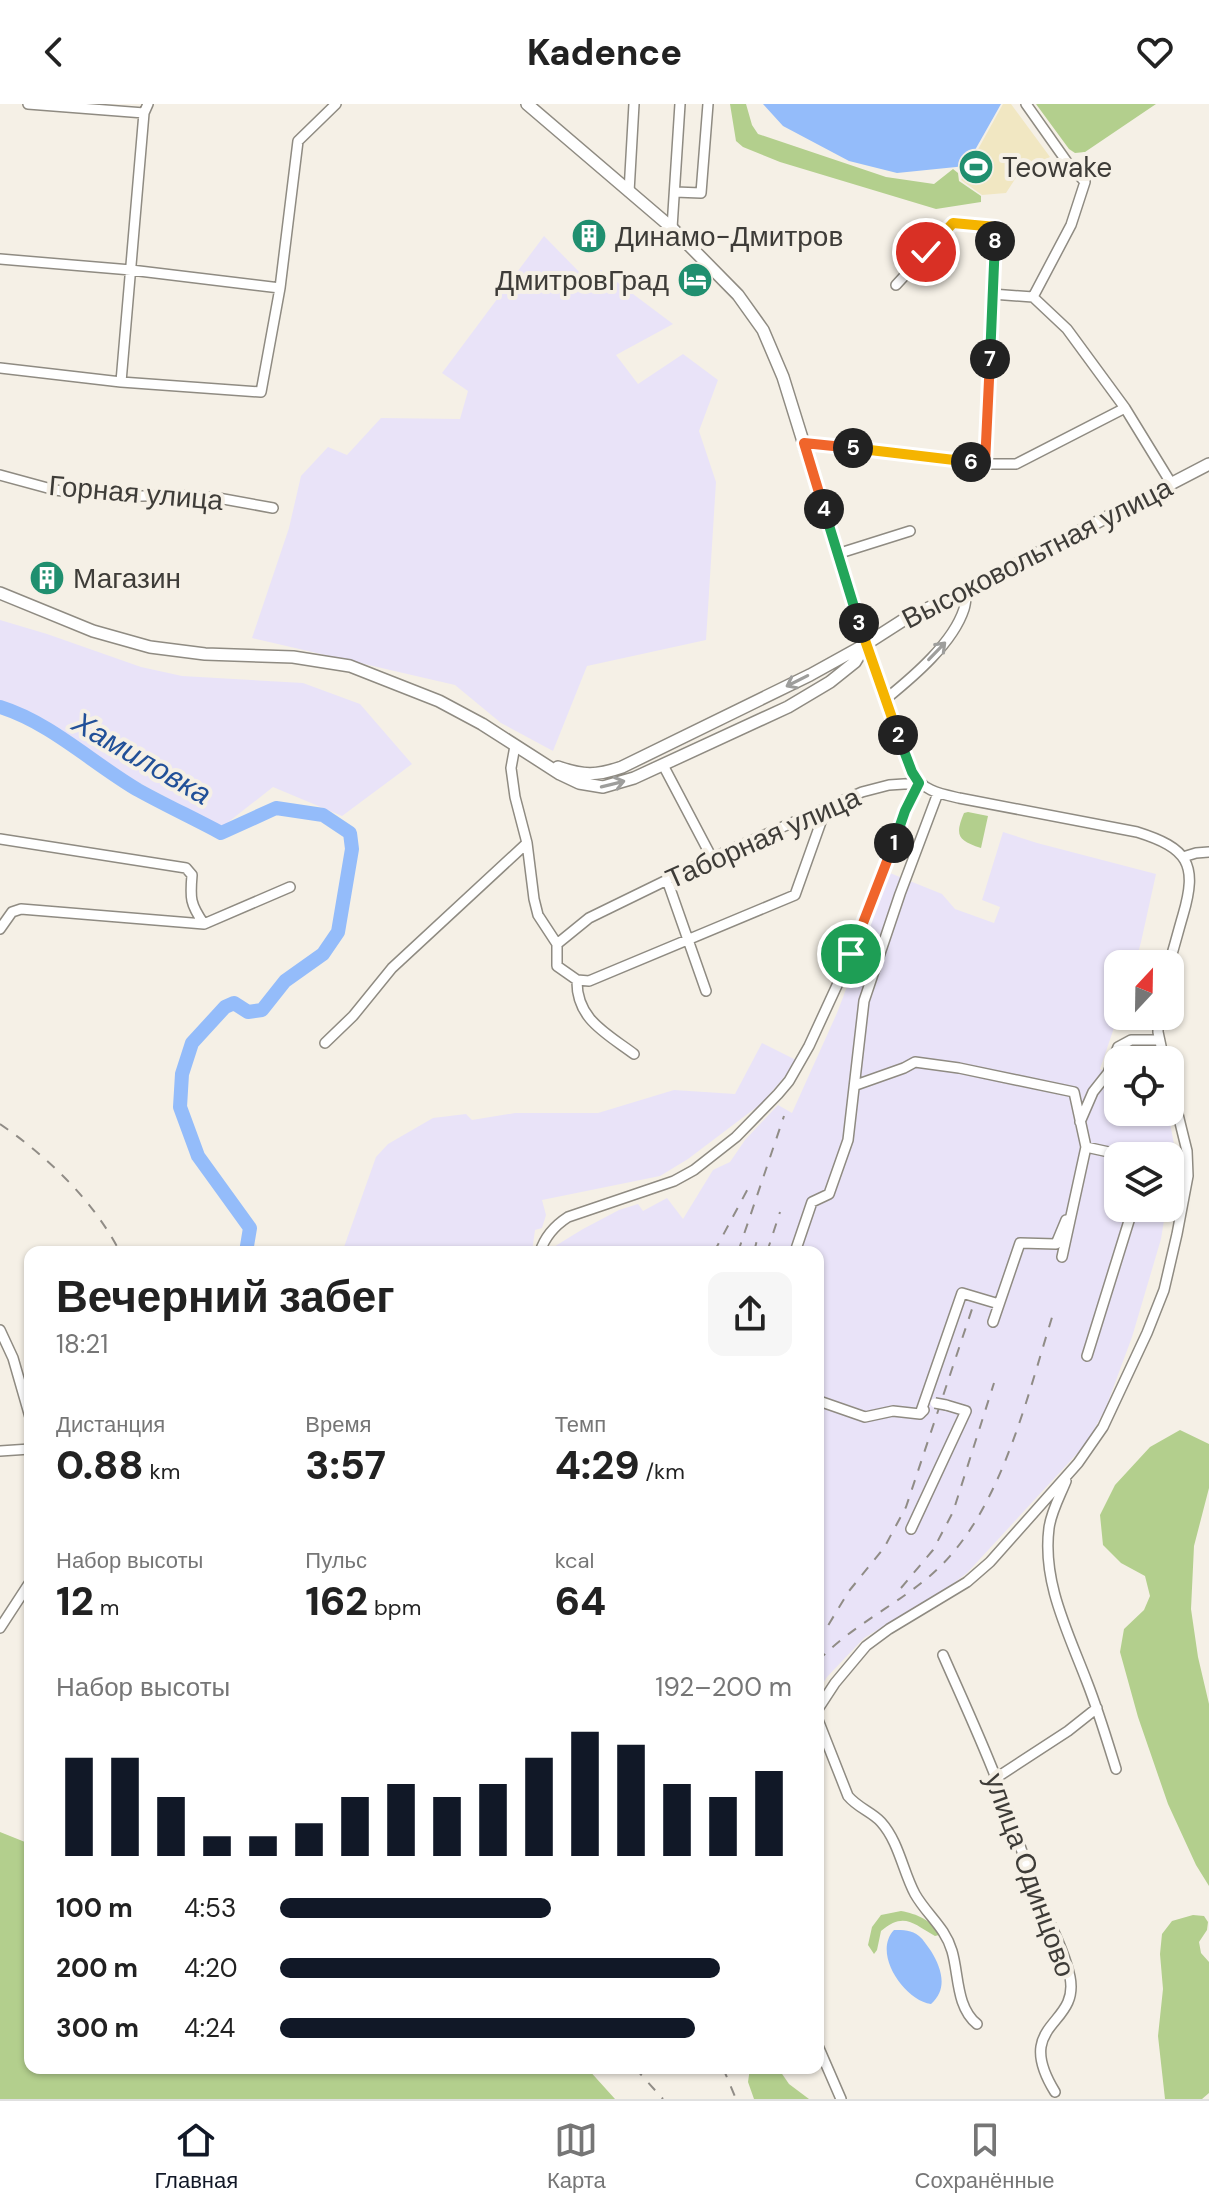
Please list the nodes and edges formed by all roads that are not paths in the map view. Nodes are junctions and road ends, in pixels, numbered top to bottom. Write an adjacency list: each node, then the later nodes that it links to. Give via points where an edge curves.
1 (28, 104): 8 (street)
2 (336, 104): 15 (street, via 298,141)
3 (527, 104): 9 (main road)
4 (634, 104): 9 (street)
5 (680, 104): 10 (street)
6 (708, 104): 10 (street, via 701,193)
7 (1026, 104): 17 (street, via 1085,182 1071,225)
8 (146, 108): 13 (street)
9 (629, 192): 11 (main road)
10 (675, 192): 11 (street)
11 (672, 228): 21 (main road, via 738,295 763,330)
12 (0, 259): 13 (street)
13 (131, 270): 15 (street); 19 (street)
14 (896, 285): 16 (street, via 953,223 996,227)
15 (280, 288): 19 (street, via 261,392)
16 (992, 294): 17 (street); 22 (street)
17 (1033, 297): 20 (street, via 1067,329)
18 (0, 368): 19 (street)
19 (121, 382)
20 (1125, 408): 22 (street, via 1016,464); 25 (street)
21 (804, 443): 22 (street); 28 (main road)
22 (985, 464)
23 (1209, 464): 25 (main road, Высоковольтная улица)
24 (0, 475): 26 (street, Горная улица, via 95,495 218,498)
25 (1171, 483): 29 (main road, Высоковольтная улица)
26 (273, 508)
27 (910, 531): 28 (street)
28 (837, 554): 31 (main road)
29 (967, 590): 31 (main road, Высоковольтная улица); 32 (street, one-way to 29, via 946,642 964,610)
30 (0, 593): 33 (main road, via 93,631 150,647 350,666 439,701)
31 (866, 644): 32 (street); 34 (main road, Высоковольтная улица, one-way to 34, via 622,767 583,775); 35 (main road, Высоковольтная улица, via 855,662 830,682)
32 (887, 698): 36 (street)
33 (515, 746): 34 (main road); 40 (street, via 511,768)
34 (542, 762): 35 (main road, Высоковольтная улица, one-way to 35, via 579,783 603,787)
35 (663, 765): 43 (street)
36 (919, 783): 37 (street); 38 (street, Таборная улица, via 862,792); 65 (street, via 857,942 784,1088 694,1170 568,1217 549,1232)
37 (938, 793): 42 (street, via 1137,832 1168,844); 58 (street, via 864,1001)
38 (826, 808): 43 (street, Таборная улица); 48 (street, via 795,895)
39 (0, 839): 46 (street, via 186,868 192,875 192,907)
40 (527, 843): 49 (street, via 538,915); 55 (street, via 392,968)
41 (1209, 852): 42 (street)
42 (1183, 857): 50 (street, via 1191,880)
43 (712, 858): 44 (street, Таборная улица)
44 (667, 880): 48 (street); 49 (street, Таборная улица, via 589,918)
45 (290, 887): 46 (street)
46 (204, 924): 47 (street, via 21,909 12,912)
47 (0, 929)
48 (689, 940): 51 (street, via 589,981); 52 (street)
49 (557, 944): 51 (street, via 557,966)
50 (1173, 950)
51 (577, 980): 57 (street, via 581,1009)
52 (706, 991)
53 (1159, 1030): 54 (street)
54 (1159, 1040): 56 (street); 59 (street, via 1131,1040 1118,1047)
55 (325, 1043)
56 (1160, 1046)
57 (634, 1054)
58 (856, 1085): 59 (street, via 915,1062 959,1068 1074,1092); 66 (street, via 848,1140 829,1194 812,1202)
59 (1080, 1122): 61 (street)
60 (1181, 1126): 77 (street, via 1188,1176 1164,1290 1103,1427)
61 (1086, 1147): 62 (street); 63 (street)
62 (1104, 1150)
63 (1074, 1202): 67 (street); 68 (street, via 1056,1244 1020,1243)
64 (1129, 1222): 71 (street)
65 (543, 1246)
66 (797, 1246)
67 (1062, 1257)
68 (999, 1304): 69 (street); 74 (street, via 962,1293)
69 (993, 1322)
70 (0, 1330): 72 (street)
71 (1087, 1356)
72 (24, 1396)
73 (824, 1403): 74 (street, via 865,1417 893,1411)
74 (920, 1414): 78 (street, via 931,1402 966,1411)
75 (24, 1449): 76 (street)
76 (0, 1451)
77 (1069, 1475): 82 (street, via 967,1582 866,1646); 83 (street, via 1049,1523 1049,1574)
78 (911, 1529)
79 (24, 1591): 80 (street)
80 (0, 1628)
81 (943, 1655): 86 (street, улица Одинцово)
82 (824, 1700)
83 (1097, 1708): 85 (street); 86 (street)
84 (824, 1735): 87 (street, via 848,1796 881,1822 916,1897 943,1930 964,2007)
85 (1116, 1769)
86 (996, 1778): 89 (street, улица Одинцово, via 1071,1981 1070,2000 1040,2049)
87 (977, 2024)
88 (824, 2060): 90 (street)
89 (1055, 2092)
90 (841, 2099)

